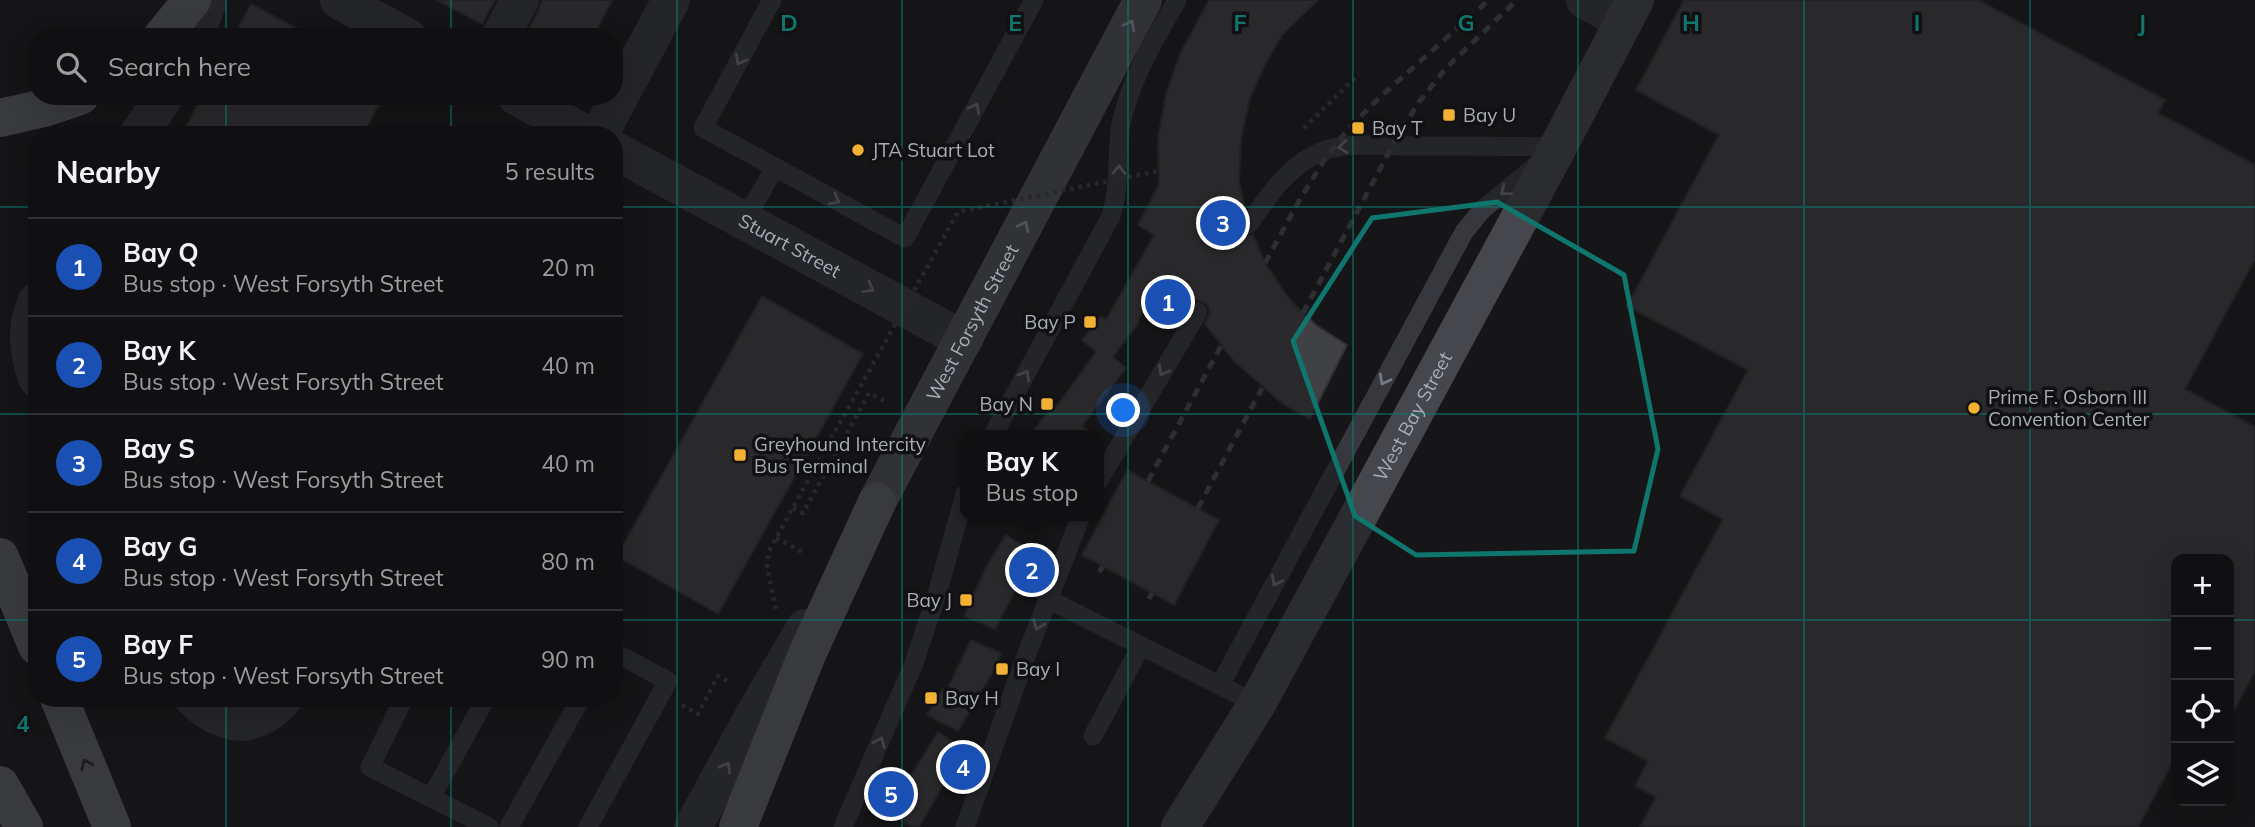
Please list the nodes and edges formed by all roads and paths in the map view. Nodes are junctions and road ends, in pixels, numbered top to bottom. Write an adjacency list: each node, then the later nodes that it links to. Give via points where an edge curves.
1 (191, 0): 12 (highway)
2 (208, 0): 13 (street)
3 (339, 0): 14 (street)
4 (520, 0): 15 (street)
5 (671, 0): 17 (street)
6 (772, 0): 29 (lane, one-way to 29, via 703,128)
7 (1034, 0): 29 (lane, one-way to 7, via 905,238)
8 (1143, 0): 34 (main road, West Forsyth Street, one-way to 8)
9 (1177, 0): 36 (lane, one-way to 9, via 1111,216 1127,103)
10 (1585, 0): 11 (street)
11 (1629, 11): 27 (main road, West Bay Street)
12 (169, 28)
13 (198, 28)
14 (390, 28)
15 (505, 28)
16 (1359, 74): 23 (path)
17 (623, 90)
18 (53, 105): 22 (highway)
19 (159, 105): 24 (street)
20 (532, 105): 25 (street)
21 (615, 105): 26 (street)
22 (0, 118)
23 (1315, 118)
24 (144, 126)
25 (571, 126)
26 (604, 126)
27 (1558, 148): 32 (lane, one-way to 32, via 1338,146 1313,155 1290,173); 51 (lane, one-way to 51, via 1482,211 1464,232); 53 (main road, West Bay Street)
28 (623, 155): 31 (street, Stuart Street)
29 (775, 167): 31 (lane)
30 (1157, 171): 39 (path, bridge, via 958,212)
31 (745, 220): 34 (street, Stuart Street, one-way to 34)
32 (1249, 224)
33 (1198, 312): 37 (lane, one-way to 37)
34 (964, 340): 38 (main road, West Forsyth Street)
35 (888, 403): 39 (path, via 869,393 803,513)
36 (996, 430)
37 (1104, 472)
38 (877, 502): 68 (street, West Forsyth Street, one-way to 38); 69 (highway, via 808,652)
39 (793, 508): 42 (path)
40 (960, 512): 70 (lane, one-way to 40, via 914,663)
41 (1079, 521): 45 (lane)
42 (776, 538): 43 (path); 46 (path, via 767,567)
43 (806, 554)
44 (0, 557): 47 (highway)
45 (1048, 599): 48 (lane); 71 (lane, one-way to 71)
46 (776, 610)
47 (28, 624)
48 (1141, 646): 51 (lane); 60 (lane)
49 (623, 657): 52 (lane, via 668,681)
50 (735, 685): 52 (path, via 718,676 698,714)
51 (1220, 685): 53 (lane)
52 (661, 694): 67 (lane)
53 (1257, 704): 72 (main road, West Bay Street)
54 (63, 707): 64 (highway, one-way to 54)
55 (206, 707): 56 (street, via 239,723 253,721)
56 (273, 707)
57 (400, 707): 62 (lane, via 370,767)
58 (481, 707): 62 (lane)
59 (576, 707): 66 (lane)
60 (1093, 736)
61 (0, 785): 63 (highway)
62 (431, 798): 65 (lane)
63 (24, 827)
64 (112, 827)
65 (489, 827)
66 (509, 827)
67 (588, 827)
68 (693, 827)
69 (738, 827)
70 (843, 827)
71 (965, 827)
72 (1180, 827)

